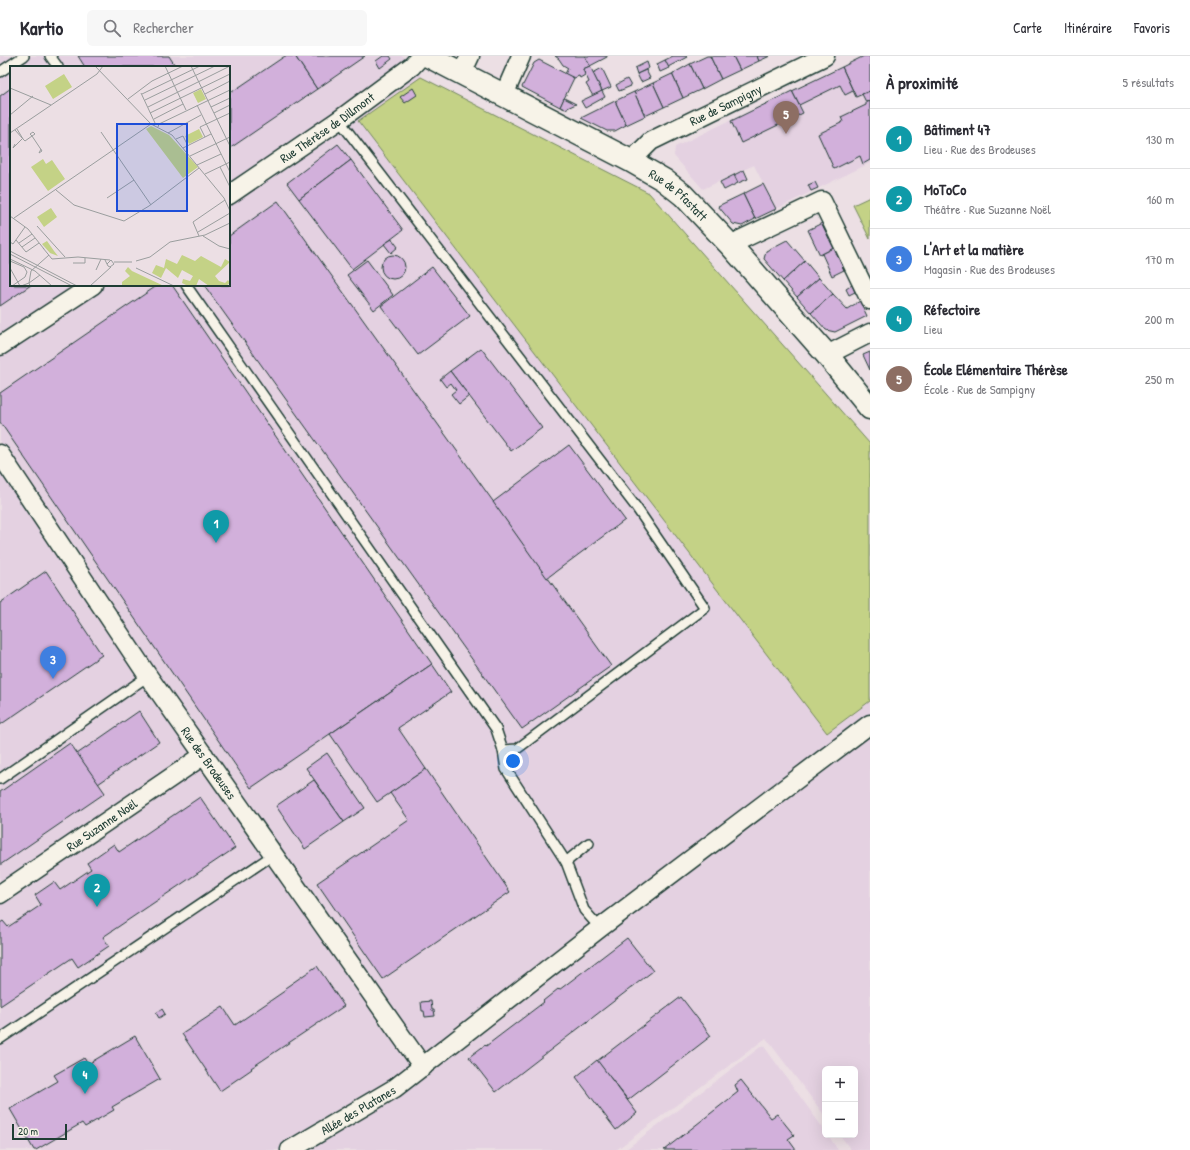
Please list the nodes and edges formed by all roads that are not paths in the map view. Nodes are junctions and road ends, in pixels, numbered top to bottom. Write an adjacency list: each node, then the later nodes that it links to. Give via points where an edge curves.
1 (24, 56): 9 (lane)
2 (50, 56): 8 (lane)
3 (421, 56): 11 (street, Rue Thérèse de Dillmont, via 412,66)
4 (428, 56): 7 (street, Rue de Pfastatt)
5 (521, 56): 10 (street)
6 (825, 56): 12 (street, Rue de Sampigny, via 651,141)
7 (466, 65): 10 (street, Rue de Pfastatt)
8 (57, 66)
9 (0, 72)
10 (504, 95): 12 (street, Rue de Pfastatt)
11 (339, 120): 13 (street, Rue Thérèse de Dillmont); 25 (lane, via 636,507 705,608 517,749)
12 (631, 161): 14 (street, Rue de Pfastatt, via 664,180 683,195)
13 (230, 194)
14 (732, 248): 17 (street, via 740,240 822,201); 20 (street, Rue de Pfastatt)
15 (92, 286): 19 (street)
16 (187, 286): 25 (lane, via 496,729)
17 (870, 300)
18 (870, 333): 20 (street)
19 (0, 346)
20 (827, 355): 21 (street, Rue de Pfastatt)
21 (870, 408)
22 (0, 454): 23 (street, Rue des Brodeuses)
23 (148, 676): 26 (street, Rue des Brodeuses); 27 (lane)
24 (870, 724): 32 (street, Allée des Platanes)
25 (503, 750): 30 (lane, via 506,769)
26 (204, 755): 29 (street, Rue des Brodeuses); 31 (street, Rue Suzanne Noël)
27 (0, 779)
28 (589, 843): 30 (lane)
29 (273, 855): 33 (lane); 34 (street, Rue des Brodeuses)
30 (566, 862): 32 (lane, via 584,910)
31 (0, 894)
32 (600, 928): 34 (street, Allée des Platanes)
33 (0, 1039)
34 (423, 1067): 35 (street, Allée des Platanes, via 395,1088)
35 (290, 1150)

